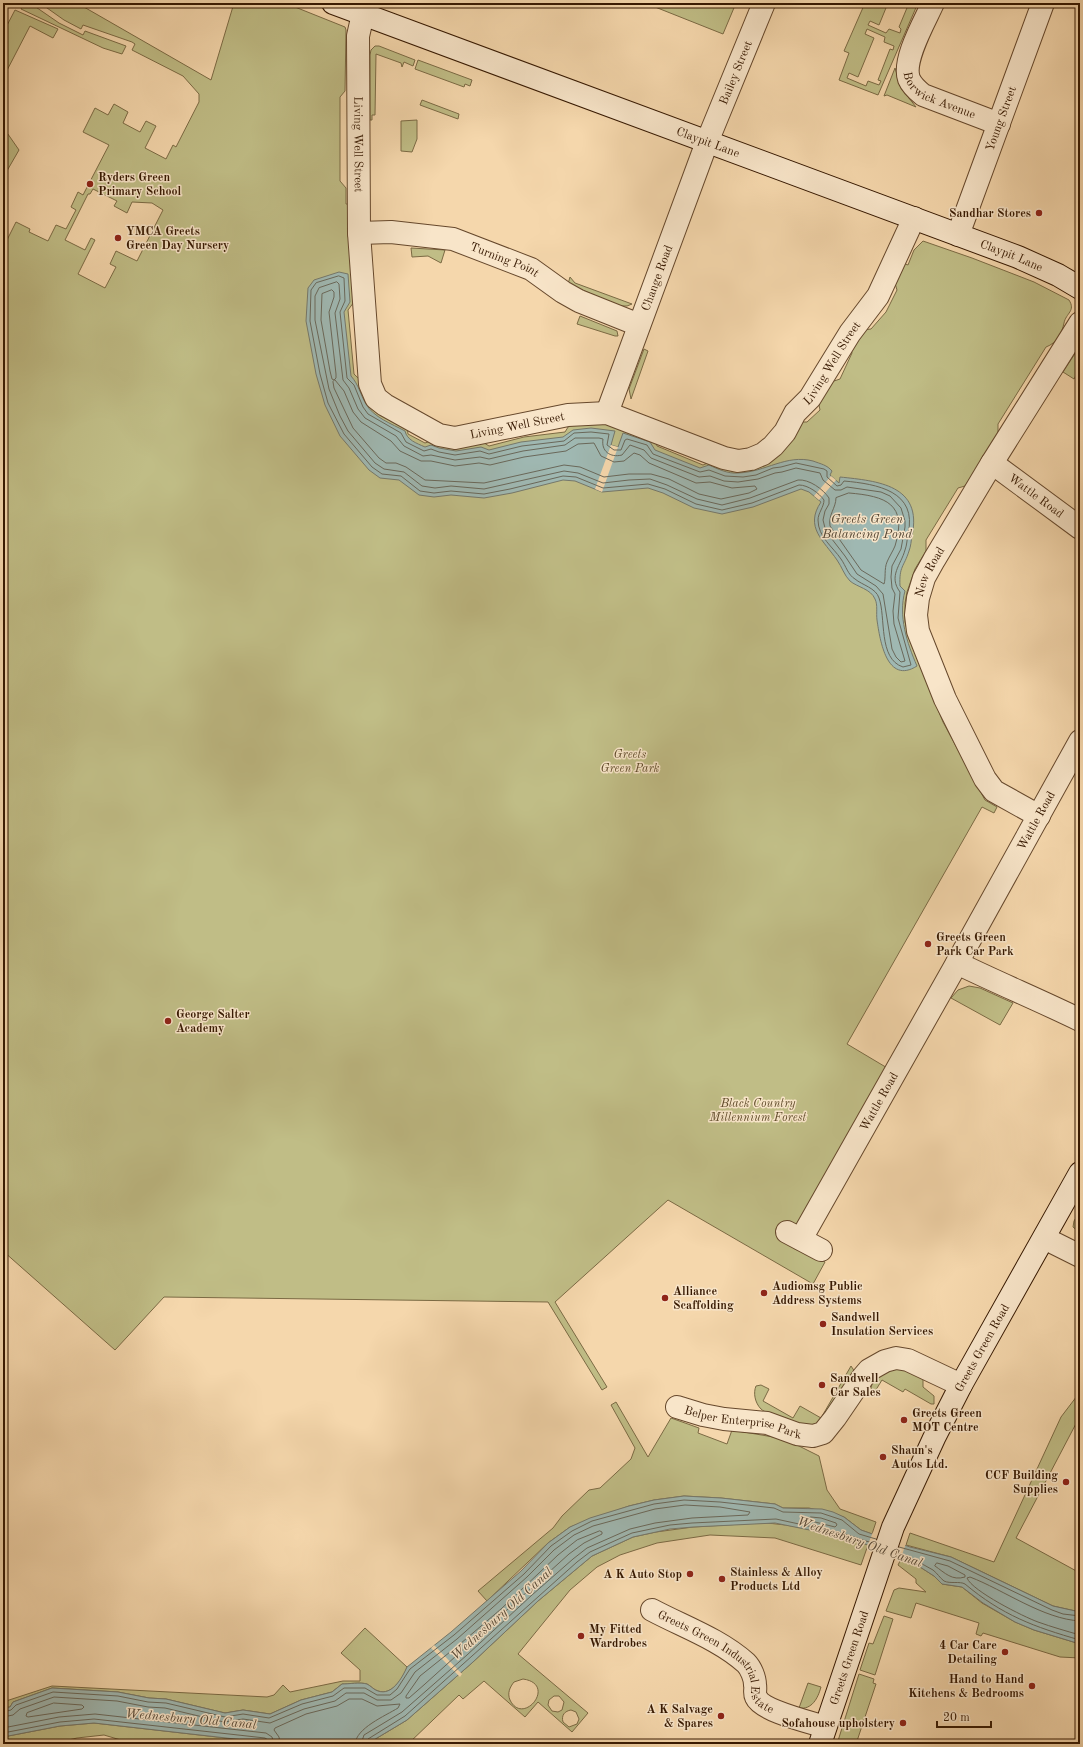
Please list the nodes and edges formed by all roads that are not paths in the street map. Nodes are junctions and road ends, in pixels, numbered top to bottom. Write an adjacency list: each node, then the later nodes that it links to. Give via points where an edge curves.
1 (333, 3): 5 (street, Claypit Lane)
2 (764, 3): 7 (street, Bailey Street)
3 (933, 3): 6 (street, Borwick Avenue, via 909,59 909,80 923,95)
4 (1043, 3): 6 (street, Young Street)
5 (363, 14): 7 (street, Claypit Lane); 9 (street, Living Well Street, via 358,36)
6 (998, 124): 10 (street, Young Street)
7 (707, 142): 8 (street, Claypit Lane); 13 (street, Change Road)
8 (914, 218): 10 (street, Claypit Lane); 14 (street, Living Well Street, via 878,296 834,356 810,398 795,413 785,432 763,454 738,461 724,458)
9 (359, 233): 13 (street, Turning Point, via 391,232 453,239 531,269 579,301); 14 (street, Living Well Street, via 370,384 376,398 385,405 439,435 455,438 568,415)
10 (958, 235): 11 (street, Claypit Lane, via 1046,269)
11 (1080, 288)
12 (1080, 323): 15 (street, New Road)
13 (639, 325): 14 (street, Change Road)
14 (607, 413)
15 (992, 463): 16 (street, Wattle Road); 18 (street, New Road, via 924,578 916,615 918,631 945,699 985,779 994,791)
16 (1080, 528)
17 (1080, 741): 18 (street, Wattle Road)
18 (1039, 816): 19 (street, Wattle Road)
19 (957, 963): 20 (street); 23 (street, Wattle Road, via 794,1235)
20 (1080, 1020)
21 (1080, 1173): 22 (street, Greets Green Road)
22 (1044, 1238): 24 (street); 25 (street, Greets Green Road)
23 (821, 1250)
24 (1080, 1256)
25 (961, 1385): 26 (street, Belper Enterprise Park, via 908,1360 896,1358 885,1361 869,1370 823,1433 813,1436 797,1434 767,1423 724,1419); 28 (street, Greets Green Road, via 893,1527)
26 (678, 1407)
27 (652, 1610): 28 (street, Greets Green Industrial Estate, via 690,1628 748,1665 754,1678 755,1695 759,1702)
28 (822, 1736)

